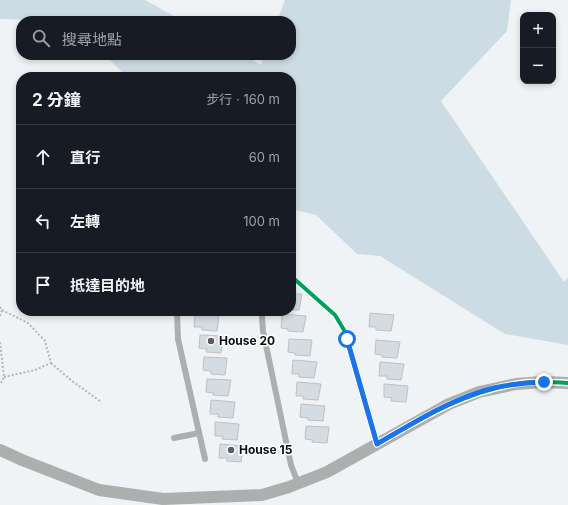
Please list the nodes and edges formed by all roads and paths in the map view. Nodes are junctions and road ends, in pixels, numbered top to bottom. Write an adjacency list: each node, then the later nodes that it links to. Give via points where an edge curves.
1 (296, 280): 16 (lane, via 335,315 344,330)
2 (0, 307): 3 (path)
3 (2, 310): 4 (path); 9 (path, via 28,324 45,342)
4 (0, 316)
5 (177, 316): 14 (lane, via 178,339)
6 (262, 316): 19 (lane, via 263,331 291,465)
7 (0, 342): 8 (path)
8 (0, 354): 10 (path)
9 (51, 363): 10 (path, via 35,370); 13 (path)
10 (4, 377): 12 (path)
11 (568, 383): 16 (street, via 516,384 479,392 449,404)
12 (0, 385)
13 (100, 401)
14 (199, 433): 15 (lane); 18 (lane)
15 (174, 438)
16 (377, 444): 19 (street, via 327,472)
17 (0, 450): 19 (street, via 99,490 163,499 262,495)
18 (205, 459)
19 (298, 483)

